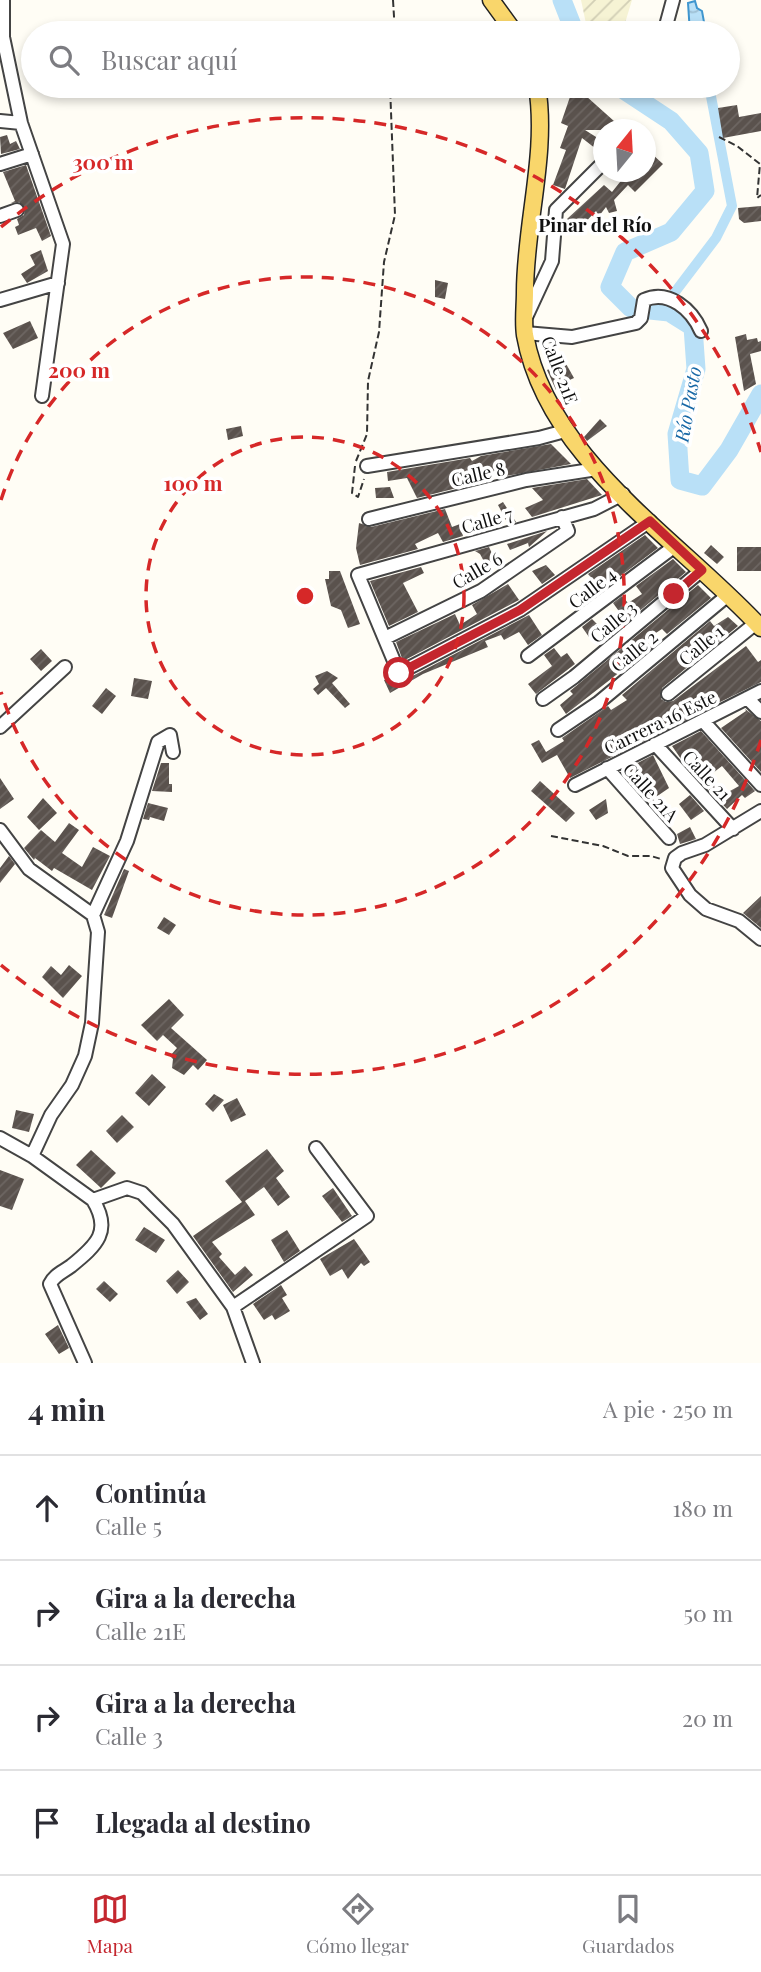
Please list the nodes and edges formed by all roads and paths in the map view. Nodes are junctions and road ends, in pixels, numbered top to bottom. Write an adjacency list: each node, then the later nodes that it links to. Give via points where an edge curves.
1 (3, 0): 11 (street, via 3,37)
2 (393, 0): 5 (path)
3 (491, 0): 6 (main road)
4 (673, 0): 7 (street)
5 (394, 21)
6 (506, 21)
7 (667, 21)
8 (390, 98): 25 (path, via 395,215 368,381 368,434 354,467 352,493 358,497)
9 (538, 98): 21 (main road, Calle 21E, via 525,261)
10 (0, 121): 11 (street)
11 (21, 123): 13 (street)
12 (719, 137): 16 (path, via 760,164 757,198)
13 (32, 154): 14 (street); 19 (street, via 63,244)
14 (0, 164)
15 (593, 172): 21 (street, via 556,210 552,261)
16 (761, 195)
17 (18, 210): 18 (street)
18 (0, 216)
19 (58, 283): 20 (street); 23 (street)
20 (0, 300)
21 (525, 326): 22 (street, via 572,337 636,323 644,300 651,297 671,299 693,312); 24 (main road, Calle 21E, via 549,404)
22 (701, 331)
23 (42, 396)
24 (565, 431): 25 (street); 26 (main road, Calle 21E)
25 (368, 466)
26 (597, 469): 27 (main road, Calle 21E); 29 (street, Calle 8, via 526,480)
27 (623, 494): 28 (street, Calle 7, via 594,509); 30 (main road, Calle 21E)
28 (562, 517): 35 (street, Calle 6, via 568,531 534,557 481,591); 35 (street, Calle 7, via 358,575)
29 (369, 519)
30 (650, 521): 31 (main road, Calle 21E); 35 (street, via 520,610 399,673)
31 (675, 546): 32 (main road, Calle 21E); 36 (street, Calle 4)
32 (702, 570): 33 (main road, Calle 21E); 41 (street, Calle 3)
33 (727, 595): 34 (main road, Calle 21E); 45 (street, Calle 2, via 598,703)
34 (759, 625): 39 (street, Calle 1)
35 (385, 638)
36 (528, 656)
37 (65, 667): 44 (street)
38 (761, 691): 40 (street, Carrera 16 Este)
39 (668, 694)
40 (747, 698): 42 (street); 43 (street, Carrera 16 Este)
41 (543, 699)
42 (761, 712)
43 (704, 722): 46 (street, Carrera 16 Este); 50 (street)
44 (0, 727)
45 (558, 730)
46 (655, 744): 48 (street, Carrera 16 Este); 52 (street, Calle 21)
47 (173, 752): 57 (street, via 170,735 158,742 127,841)
48 (607, 768): 49 (street, Carrera 16 Este); 55 (street, Calle 21A)
49 (575, 785)
50 (761, 785)
51 (761, 811): 52 (street)
52 (733, 829): 56 (street, via 682,853)
53 (0, 830): 57 (street, via 29,869)
54 (551, 836): 56 (path)
55 (669, 838)
56 (672, 863): 58 (street, via 674,874 706,909 739,921)
57 (93, 915): 61 (street, via 98,932 92,1023 85,1056)
58 (761, 939)
59 (0, 1138): 61 (street)
60 (316, 1148): 63 (street, via 368,1216)
61 (32, 1156): 62 (street)
62 (93, 1200): 63 (street, via 127,1188 142,1193 173,1224); 64 (street, via 103,1216 102,1231 50,1284)
63 (233, 1307): 65 (street)
64 (85, 1363)
65 (253, 1363)

